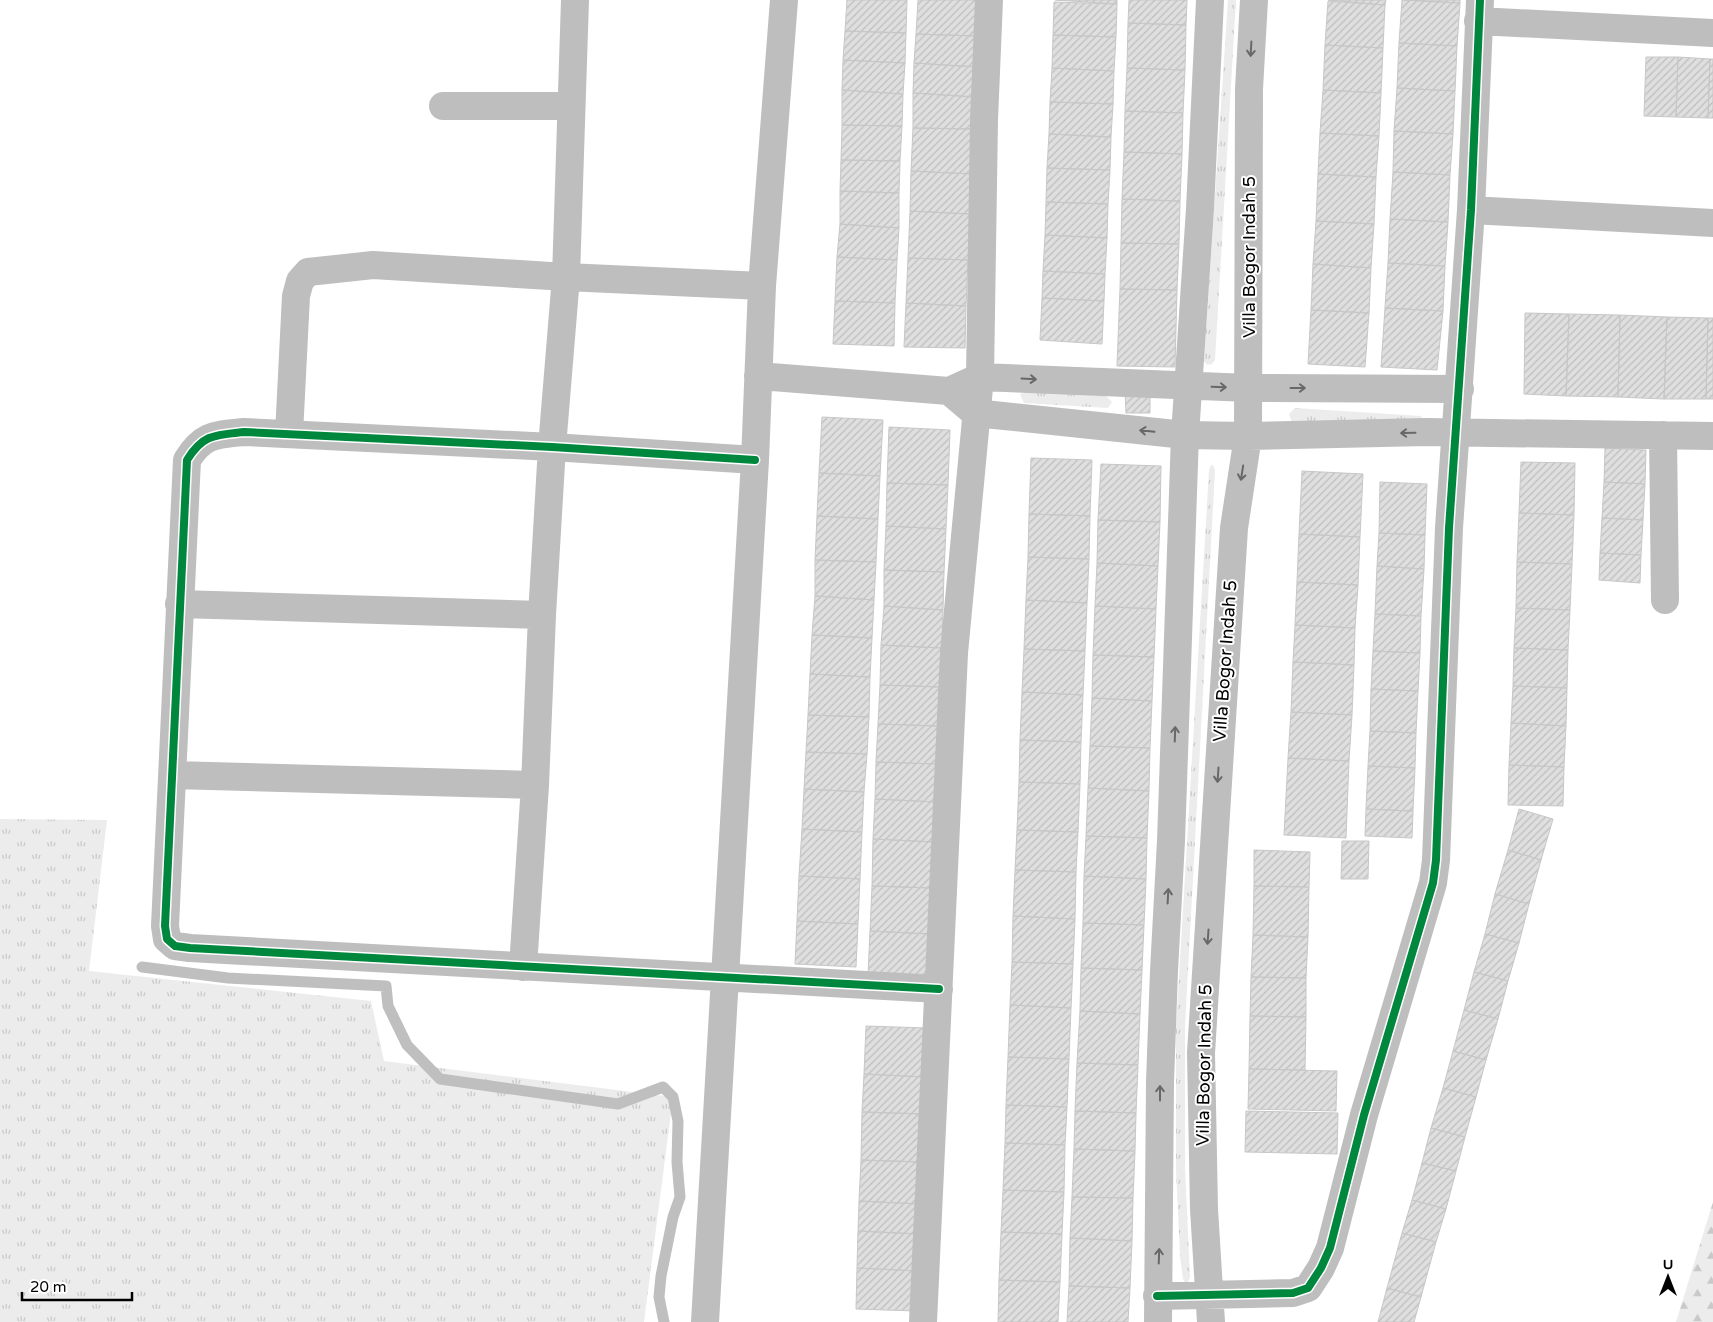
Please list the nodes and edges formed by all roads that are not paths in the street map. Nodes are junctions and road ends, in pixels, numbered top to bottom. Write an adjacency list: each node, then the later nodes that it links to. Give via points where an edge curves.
1 (575, 0): 9 (street)
2 (784, 0): 13 (street)
3 (989, 0): 15 (street)
4 (1210, 0): 16 (street)
5 (1254, 0): 17 (street, Villa Bogor Indah 5, one-way to 17, via 1249,89)
6 (1479, 10): 7 (street); 10 (street)
7 (1713, 32)
8 (443, 106): 9 (street)
9 (570, 106): 12 (street)
10 (1471, 210): 11 (street); 18 (street)
11 (1713, 223)
12 (566, 278): 13 (street); 22 (street, via 386,265 308,272 300,281 296,296); 27 (street)
13 (762, 286): 14 (street)
14 (758, 376): 19 (street); 28 (street)
15 (980, 377): 16 (street, one-way to 16); 19 (street); 20 (street)
16 (1189, 386): 17 (street, one-way to 17); 23 (street)
17 (1249, 388): 18 (street, one-way to 18); 25 (street, Villa Bogor Indah 5)
18 (1460, 389): 21 (street)
19 (949, 391): 20 (street)
20 (975, 413): 23 (street, one-way to 20); 36 (street, via 954,653)
21 (1456, 433): 24 (street); 25 (street, one-way to 25); 38 (street, via 1433,884 1364,1115 1333,1239 1321,1268 1308,1288)
22 (289, 434): 27 (street); 30 (street, via 244,432 211,435 195,446 187,460)
23 (1185, 435): 25 (street); 37 (street, one-way to 23, via 1160,1082)
24 (1663, 435): 26 (street); 29 (street)
25 (1248, 436): 38 (street, Villa Bogor Indah 5, one-way to 38, via 1234,528 1201,1054)
26 (1713, 436)
27 (552, 447): 28 (street); 31 (street)
28 (755, 460): 35 (street)
29 (1665, 600)
30 (179, 604): 31 (street); 32 (street)
31 (542, 615): 33 (street)
32 (173, 775): 33 (street); 34 (street, via 165,926 166,939 175,946)
33 (535, 785): 34 (street)
34 (523, 967): 35 (street)
35 (724, 976): 36 (street); 39 (street)
36 (939, 989): 40 (street)
37 (1158, 1309): 38 (street)
38 (1210, 1309)
39 (705, 1322)
40 (923, 1322)

